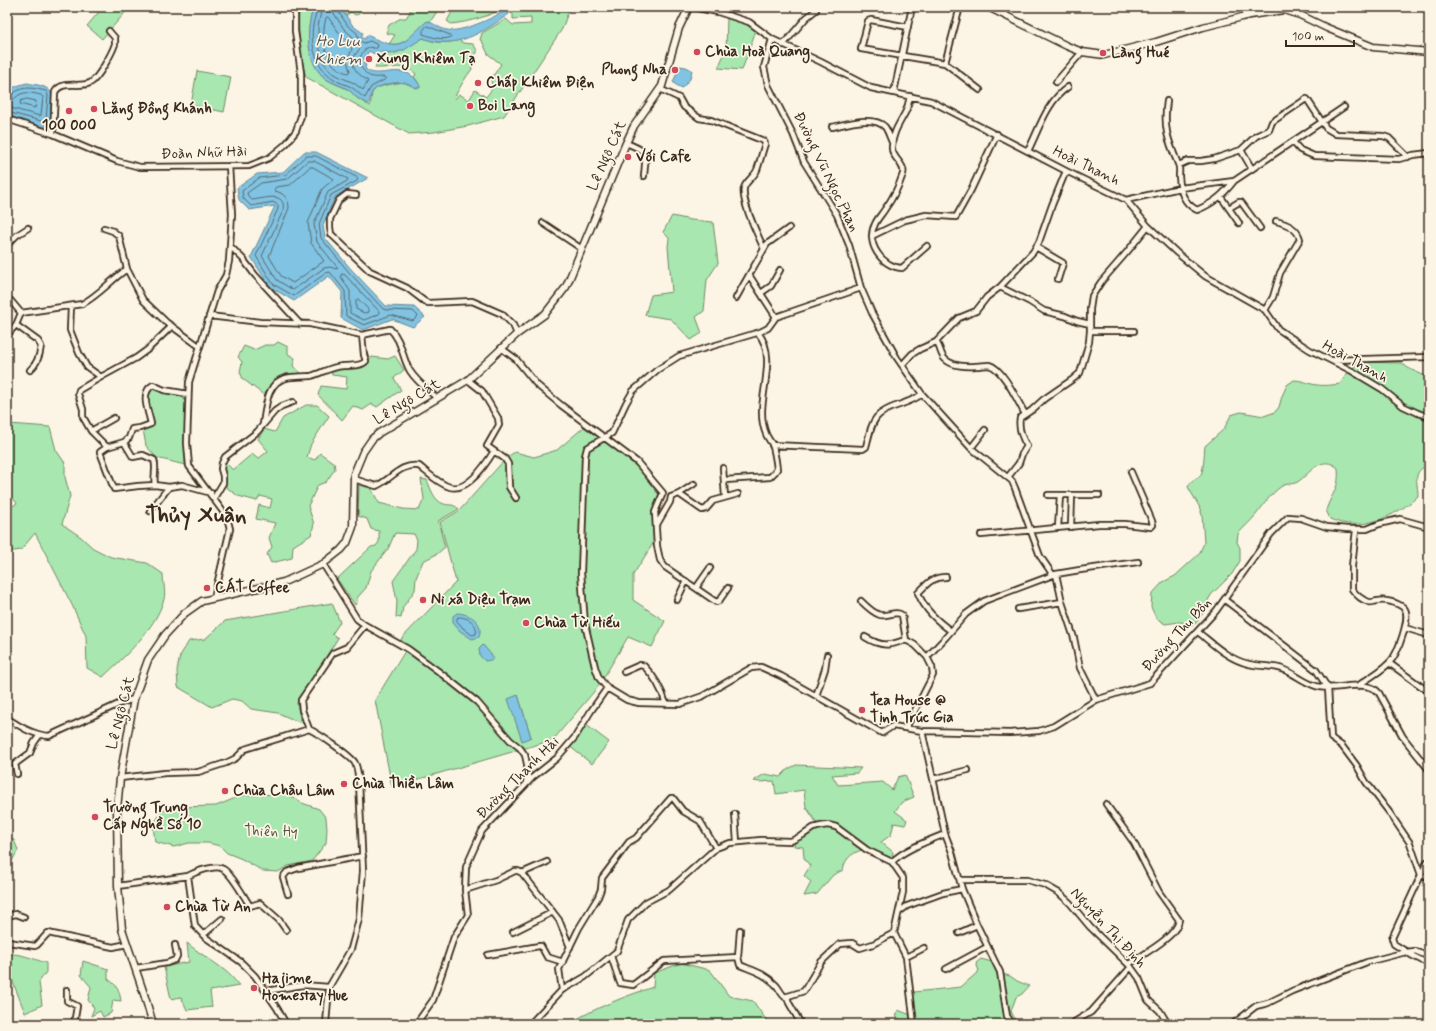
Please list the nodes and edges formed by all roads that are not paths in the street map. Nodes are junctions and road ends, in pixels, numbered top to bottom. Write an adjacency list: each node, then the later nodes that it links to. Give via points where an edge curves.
1 (295, 7): 36 (street, Đoàn Nhữ Hài, via 295,31 301,73 301,116 296,131 286,144 269,158 249,166)
2 (690, 7): 9 (street, Hoài Thanh, via 718,12 749,22); 17 (street, Lê Ngô Cát, via 679,28)
3 (912, 7): 7 (street)
4 (960, 7): 14 (street)
5 (988, 7): 11 (street)
6 (816, 10): 10 (street)
7 (908, 28): 13 (street); 13 (street, via 868,21 861,49)
8 (109, 31): 26 (street, via 115,38 115,44 96,78 90,83 62,85 55,92)
9 (772, 39): 10 (street, Hoài Thanh); 66 (street, Đường Vũ Ngọc Phan, via 764,67 768,85 804,162 837,216 849,245)
10 (783, 45): 19 (street, Hoài Thanh, via 871,88)
11 (1082, 52): 12 (street, via 1104,55 1250,15 1284,10 1373,47); 15 (street)
12 (1429, 52)
13 (903, 56): 14 (street); 19 (street)
14 (945, 63): 18 (street)
15 (1056, 82)
16 (1068, 87): 32 (street, via 1056,96 1050,105)
17 (660, 89): 30 (street, Lê Ngô Cát, via 634,126); 60 (street, via 679,98 688,111 699,118 764,140 756,171 744,188 749,213)
18 (980, 90)
19 (894, 92): 20 (street, Hoài Thanh)
20 (910, 96): 27 (street, Hoài Thanh, via 931,101); 28 (street)
21 (1167, 101): 35 (street, via 1165,123 1172,152)
22 (1344, 107): 24 (street)
23 (7, 118): 26 (street, Đoàn Nhữ Hài)
24 (1323, 122): 29 (street); 31 (street, via 1306,99 1272,122 1269,130 1256,136); 34 (street, via 1326,128 1336,134 1389,138)
25 (832, 127): 28 (street, via 872,121 887,129)
26 (53, 134): 36 (street, Đoàn Nhữ Hài, via 117,161 140,167)
27 (997, 134): 32 (street, Hoài Thanh); 54 (street, via 956,217 926,214 905,220)
28 (892, 142): 54 (street, via 892,151 904,172 892,198 874,224)
29 (1293, 142): 34 (street, via 1300,150 1314,156 1399,159); 37 (street)
30 (626, 143): 39 (street, via 644,151); 59 (street, Lê Ngô Cát)
31 (1241, 150): 35 (street, via 1214,159); 37 (street)
32 (1028, 151): 38 (street, Hoài Thanh)
33 (1429, 153): 34 (street)
34 (1408, 157)
35 (1179, 164): 41 (street)
36 (229, 166): 56 (street, via 232,214)
37 (1252, 169): 40 (street)
38 (1066, 171): 44 (street, Hoài Thanh); 58 (street)
39 (644, 176)
40 (1234, 181): 41 (street); 43 (street)
41 (1180, 188): 43 (street, via 1190,207 1197,210); 44 (street)
42 (356, 195): 82 (street, via 347,194 340,200 330,219 330,227 332,234 360,263 374,273 407,288 424,301 468,301 494,310 509,320)
43 (1221, 197): 45 (street)
44 (1126, 200): 49 (street, Hoài Thanh)
45 (1229, 208): 48 (street); 53 (street, via 1242,202)
46 (1276, 221): 71 (street, via 1288,225 1300,239 1280,273 1273,297)
47 (543, 223): 59 (street)
48 (1239, 223)
49 (1148, 226): 71 (street, Hoài Thanh, via 1205,276); 76 (street, via 1092,296)
50 (28, 228): 55 (street)
51 (104, 228): 61 (street, via 119,236)
52 (789, 228): 60 (street)
53 (1260, 228)
54 (872, 236): 57 (street, via 877,255 898,268 902,268)
55 (7, 245)
56 (230, 246): 73 (street, via 226,275); 75 (street)
57 (927, 246)
58 (1036, 247): 64 (street, via 1063,263); 65 (street)
59 (582, 249): 82 (street, Lê Ngô Cát, via 558,300 546,314)
60 (764, 249): 63 (street)
61 (127, 269): 70 (street, via 89,300); 78 (street, via 143,300)
62 (780, 270): 67 (street, via 772,286)
63 (749, 275): 67 (street); 69 (street)
64 (1058, 279)
65 (1000, 287): 76 (street, via 1044,311); 85 (street, via 987,297 976,311 959,318)
66 (861, 288): 74 (street); 90 (street, Đường Vũ Ngọc Phan, via 872,313)
67 (761, 294): 74 (street)
68 (7, 298): 72 (street)
69 (736, 298)
70 (71, 306): 72 (street); 92 (street, via 70,330 79,353 87,366)
71 (1265, 310): 89 (street, Hoài Thanh, via 1278,328 1310,350)
72 (21, 313): 77 (street)
73 (209, 316): 75 (street); 86 (street)
74 (776, 317): 81 (street, via 768,328)
75 (300, 324): 84 (street)
76 (1090, 324): 79 (street)
77 (16, 325): 83 (street); 91 (street, via 41,346 35,366)
78 (172, 326): 86 (street); 92 (street, via 136,358)
79 (1090, 331): 80 (street); 98 (street, via 1080,372)
80 (1134, 331)
81 (758, 333): 104 (street, via 679,356 657,370 633,390 612,433); 106 (street, via 763,340 767,374 762,412 766,434)
82 (517, 334): 87 (street, Lê Ngô Cát)
83 (7, 335)
84 (362, 335): 96 (street, via 388,328 391,330 410,370); 101 (street, via 366,361 364,363 336,366 300,378 288,377 279,380 270,392)
85 (936, 342): 90 (street, via 912,354); 98 (street, via 943,357 952,364 993,367 1000,373)
86 (199, 346): 94 (street)
87 (501, 348): 93 (street, Lê Ngô Cát); 104 (street, via 516,359 537,385)
88 (1429, 357): 89 (street)
89 (1331, 360): 99 (street, Hoài Thanh, via 1382,389 1403,406)
90 (902, 365): 95 (street, Đường Vũ Ngọc Phan)
91 (30, 370)
92 (101, 377): 103 (street, via 78,392 83,417)
93 (468, 380): 96 (street, Lê Ngô Cát); 109 (street, via 482,391 498,418 499,425 488,446)
94 (188, 394): 105 (street, via 151,386 146,400 151,424 132,429 129,438); 118 (street, via 189,466)
95 (922, 394): 106 (street, via 918,398 883,410 872,425 863,450); 108 (street, Đường Vũ Ngọc Phan)
96 (437, 398): 113 (street, Lê Ngô Cát, via 372,439 363,452)
97 (293, 402): 101 (street, via 275,410)
98 (1025, 414): 112 (street, via 1020,418 1020,428 1027,446 1019,463)
99 (1429, 417)
100 (114, 418): 103 (street)
101 (263, 424): 127 (street, via 225,458 221,469 223,483)
102 (985, 430): 108 (street)
103 (92, 431): 107 (street)
104 (605, 438): 119 (street, via 637,462); 164 (street, via 587,448 585,456 581,573 586,631 599,678)
105 (124, 442): 107 (street); 116 (street, via 133,457 143,455 154,460)
106 (772, 445): 114 (street, via 776,469 772,476)
107 (107, 447): 116 (street, via 100,452 114,489)
108 (971, 448): 112 (street, Đường Vũ Ngọc Phan)
109 (494, 452): 113 (street, via 477,476 458,487 451,488 445,485 419,466 405,467 376,486); 128 (street, via 508,464 509,487)
110 (723, 468): 114 (street)
111 (1131, 472): 132 (street, via 1152,522 1151,528 1125,524)
112 (1008, 477): 135 (street, Đường Vũ Ngọc Phan, via 1015,488)
113 (354, 479): 139 (street, Lê Ngô Cát, via 353,527 347,543)
114 (725, 480): 126 (street)
115 (694, 484): 120 (street)
116 (155, 485): 117 (street)
117 (169, 487): 118 (street, via 182,485); 130 (street)
118 (211, 493): 127 (street)
119 (663, 493): 129 (street); 131 (street, via 655,512)
120 (679, 494): 126 (street, via 702,510 713,501); 129 (street)
121 (738, 494): 126 (street)
122 (1048, 495): 123 (street)
123 (1060, 495): 124 (street); 134 (street)
124 (1072, 495): 125 (street); 132 (street)
125 (1098, 495)
126 (725, 497)
127 (214, 498): 146 (street, via 227,517 230,529)
128 (516, 498)
129 (671, 498): 131 (street)
130 (150, 511)
131 (656, 526): 143 (street, via 660,560 665,567)
132 (1071, 527): 134 (street)
133 (1429, 527): 136 (street, via 1400,519)
134 (1058, 528): 135 (street)
135 (1030, 530): 137 (street); 141 (street, Đường Vũ Ngọc Phan, via 1040,556)
136 (1356, 530): 148 (street, Đường Thu Bồn, via 1327,527 1301,518 1288,517 1271,534); 153 (street, via 1352,590 1369,602 1385,600 1403,607 1406,612)
137 (981, 535)
138 (1138, 562): 141 (street)
139 (323, 564): 146 (street, Lê Ngô Cát, via 284,582); 152 (street, via 357,618)
140 (710, 568): 144 (street)
141 (1054, 575): 150 (street, Đường Vũ Ngọc Phan); 154 (street, via 984,601 966,614)
142 (946, 577): 154 (street, via 930,581 918,593 927,610)
143 (686, 581): 144 (street); 147 (street)
144 (696, 588): 145 (street, via 716,602)
145 (728, 588)
146 (214, 598): 168 (street, Lê Ngô Cát, via 202,601 185,613 166,635 148,660)
147 (677, 600)
148 (1225, 600): 155 (street, Đường Thu Bồn); 165 (street, via 1316,670)
149 (861, 601): 158 (street, via 877,614 900,613)
150 (1062, 602): 151 (street); 169 (street, Đường Vũ Ngọc Phan, via 1074,638 1080,668)
151 (1018, 609)
152 (365, 625): 173 (street, via 347,647 333,653 301,700); 181 (street, via 408,649 477,702 525,755 528,771)
153 (1405, 628): 156 (street); 161 (street, via 1395,656)
154 (951, 631): 160 (street)
155 (1198, 632): 165 (street, via 1236,660 1284,669 1309,683); 169 (street, Đường Thu Bồn, via 1150,683)
156 (1429, 635)
157 (865, 637): 158 (street, via 883,644)
158 (906, 640): 160 (street)
159 (827, 655): 167 (street)
160 (927, 657): 172 (street, via 933,675)
161 (1389, 663): 163 (street); 166 (street)
162 (624, 672): 170 (street, via 640,665 644,666 663,694)
163 (1357, 686): 165 (street); 177 (street, via 1370,686 1377,690 1403,737)
164 (607, 688): 170 (street, Đường Thu Bồn, via 627,700); 181 (street, Đường Thanh Hải, via 557,758)
165 (1328, 688): 192 (street, via 1331,738 1342,746 1410,843)
166 (1429, 692)
167 (816, 696): 170 (street, Đường Thu Bồn, via 761,667 751,668 703,696 680,704); 172 (street, Đường Thu Bồn, via 882,733 893,726)
168 (134, 699): 175 (street, via 49,736); 179 (street, Lê Ngô Cát)
169 (1096, 700): 174 (street, Đường Thu Bồn, via 1054,726 1039,731)
170 (666, 704)
171 (7, 718): 175 (street)
172 (906, 728): 174 (street, Đường Thu Bồn)
173 (309, 729): 179 (street, via 245,749 226,763 198,772); 187 (street, via 329,741 356,764 360,782)
174 (922, 731): 180 (street)
175 (39, 736): 178 (street, via 30,753 15,764)
176 (968, 770): 180 (street)
177 (1429, 770)
178 (17, 774)
179 (120, 778): 196 (street, Lê Ngô Cát)
180 (934, 779): 184 (street)
181 (525, 785): 198 (street, Đường Thanh Hải, via 482,832 466,867)
182 (1106, 804): 226 (street, via 1134,843 1159,892 1179,920 1176,929 1169,936)
183 (735, 814): 185 (street)
184 (945, 834): 189 (street, via 922,843); 195 (street)
185 (737, 842): 186 (street); 189 (street, via 791,840 803,836 813,828 828,825 842,830 861,846)
186 (716, 848): 215 (street, via 700,821 683,811 671,798 636,838 629,842 602,878 598,897); 220 (street, via 669,890 646,902 636,911 628,920 617,950)
187 (363, 856): 199 (street, via 287,872 283,877); 229 (street, via 359,919 351,949)
188 (547, 862): 191 (street)
189 (892, 862): 201 (street, via 903,881)
190 (1427, 862): 192 (street)
191 (522, 872): 198 (street, via 515,871); 200 (street)
192 (1421, 875): 194 (street); 218 (street, via 1392,938 1394,944)
193 (188, 876): 196 (street); 206 (street, via 215,867 224,869 250,906 260,903); 211 (street, via 195,926)
194 (1429, 878)
195 (960, 880): 197 (street); 226 (street, Nguyễn Thị Định, via 1021,879 1049,888 1067,900 1090,928)
196 (118, 886): 213 (street, Lê Ngô Cát, via 122,929)
197 (962, 889): 201 (street, via 907,906); 205 (street)
198 (465, 890): 238 (street, Đường Thanh Hải, via 468,914 454,937 433,1000)
199 (288, 894)
200 (553, 912): 208 (street); 215 (street, via 563,927)
201 (899, 912): 209 (street)
202 (7, 916): 203 (street, via 16,914)
203 (24, 917)
204 (222, 919): 211 (street)
205 (977, 925): 210 (street); 216 (street)
206 (286, 930)
207 (740, 930): 221 (street)
208 (513, 932)
209 (894, 933): 222 (street); 233 (street, via 860,948 852,943 840,944 821,962 804,991)
210 (959, 933)
211 (203, 935): 232 (street, via 241,962)
212 (8, 942): 213 (street, via 35,946 48,933 113,947)
213 (127, 944): 227 (street, Lê Ngô Cát)
214 (176, 945): 227 (street, via 177,956 172,962)
215 (570, 947): 224 (street)
216 (987, 947): 228 (street); 242 (street, via 1000,972 1007,1013)
217 (924, 948): 222 (street)
218 (1406, 952): 223 (street, via 1415,951); 225 (street); 245 (street, via 1367,962 1292,991 1256,1006)
219 (488, 955): 224 (street, via 541,946 547,957)
220 (611, 956): 221 (street, via 620,983 633,985 664,961); 231 (street, via 585,977)
221 (738, 957): 233 (street, via 740,965 766,976 776,984 784,996)
222 (906, 957): 241 (street)
223 (1429, 957)
224 (563, 962): 231 (street, via 559,969)
225 (1429, 964)
226 (1130, 965): 243 (street, via 1091,1012); 244 (street, Nguyễn Thị Định, via 1139,978 1148,1000 1160,1011)
227 (136, 968): 235 (street, Lê Ngô Cát)
228 (946, 970)
229 (329, 986): 232 (street, via 303,985); 237 (street)
230 (67, 990): 234 (street, via 67,1001 77,1006)
231 (562, 990): 239 (street)
232 (266, 991): 236 (street)
233 (787, 996): 240 (street)
234 (74, 1024)
235 (153, 1024)
236 (286, 1024)
237 (326, 1024)
238 (416, 1024)
239 (530, 1024)
240 (801, 1024)
241 (914, 1024)
242 (1012, 1024)
243 (1071, 1024)
244 (1168, 1024)
245 (1233, 1024)

